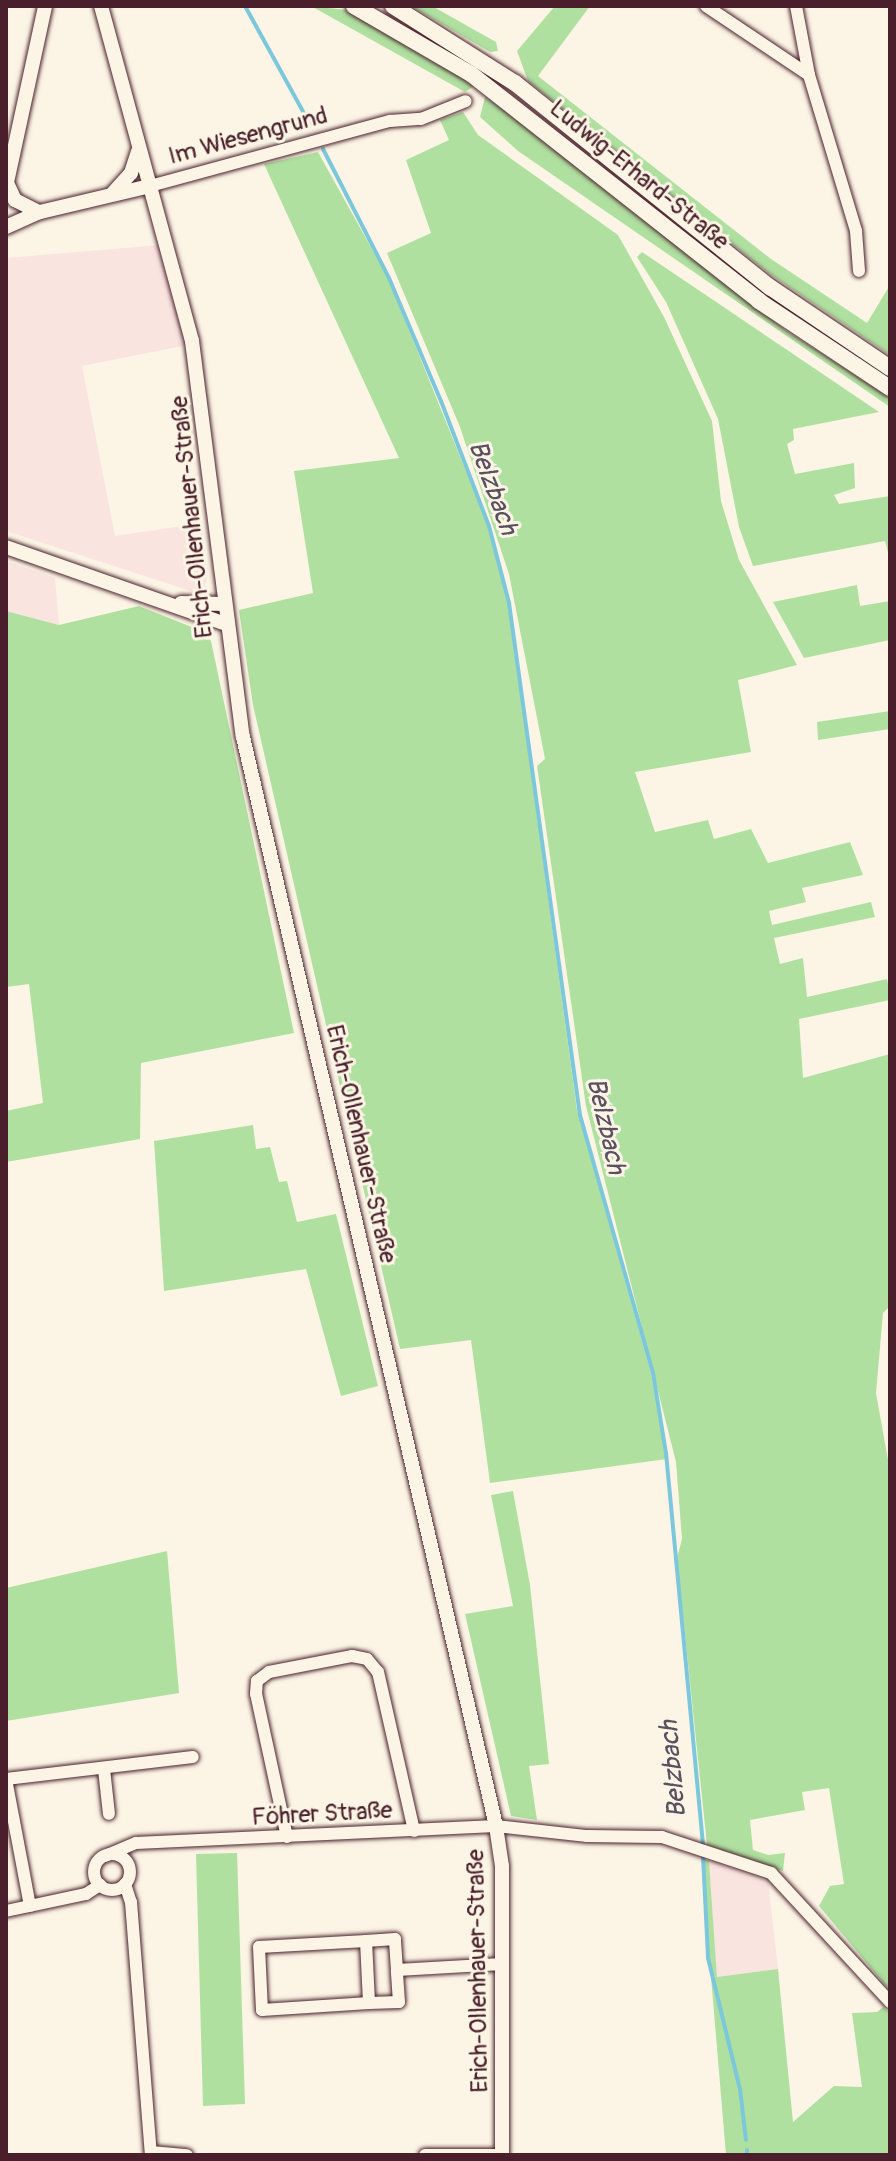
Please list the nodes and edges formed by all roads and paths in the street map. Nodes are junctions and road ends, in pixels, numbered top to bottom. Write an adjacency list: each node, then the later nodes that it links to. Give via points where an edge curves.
1 (45, 6): 11 (street)
2 (101, 6): 10 (street, Erich-Ollenhauer-Straße)
3 (354, 6): 7 (main road, Ludwig-Erhard-Straße)
4 (393, 6): 7 (main road, Ludwig-Erhard-Straße)
5 (706, 6): 8 (street)
6 (796, 6): 8 (street)
7 (476, 67): 17 (main road, Ludwig-Erhard-Straße, via 515,83 770,287); 18 (main road, Ludwig-Erhard-Straße, via 502,96 759,301)
8 (809, 75): 16 (street, via 856,231)
9 (466, 101): 12 (street, Im Wiesengrund, via 421,119 390,121)
10 (138, 147): 12 (street, Erich-Ollenhauer-Straße); 13 (street, via 131,173)
11 (7, 185): 14 (street, via 15,200)
12 (150, 186): 13 (street, Im Wiesengrund); 21 (street, Erich-Ollenhauer-Straße, via 199,376)
13 (113, 193): 14 (street, Im Wiesengrund)
14 (40, 212): 15 (street, Im Wiesengrund)
15 (6, 227)
16 (859, 271)
17 (890, 368)
18 (890, 388)
19 (6, 547): 20 (street)
20 (164, 600): 21 (street); 22 (street)
21 (224, 604): 22 (street, Erich-Ollenhauer-Straße)
22 (226, 624): 27 (street, Erich-Ollenhauer-Straße, via 243,737)
23 (193, 1757): 24 (street)
24 (104, 1769): 25 (street); 26 (street)
25 (6, 1779): 35 (street)
26 (109, 1814)
27 (496, 1826): 28 (street, Föhrer Straße); 38 (street, Erich-Ollenhauer-Straße); 40 (street, Föhrer Straße, via 587,1836 647,1834 778,1878)
28 (414, 1831): 29 (street, Föhrer Straße); 29 (street, via 378,1672 367,1659 352,1656 269,1672 257,1681)
29 (287, 1837): 30 (street, Föhrer Straße)
30 (150, 1843): 31 (street, Föhrer Straße, via 129,1844); 32 (street)
31 (105, 1856): 32 (street, via 116,1855); 34 (street, via 95,1869)
32 (129, 1865): 33 (street)
33 (125, 1884): 34 (street, via 115,1890); 42 (street, via 131,1902)
34 (100, 1885): 35 (street, via 86,1894)
35 (30, 1906): 36 (street)
36 (6, 1911)
37 (366, 1941): 39 (street, via 395,1939); 41 (street); 41 (street, via 259,1947 262,2010)
38 (502, 1964): 39 (street); 45 (street, Erich-Ollenhauer-Straße)
39 (397, 1970): 41 (street, via 399,2002)
40 (890, 2002)
41 (369, 2003)
42 (151, 2154): 43 (street)
43 (187, 2155)
44 (425, 2155): 45 (street)
45 (502, 2155)

